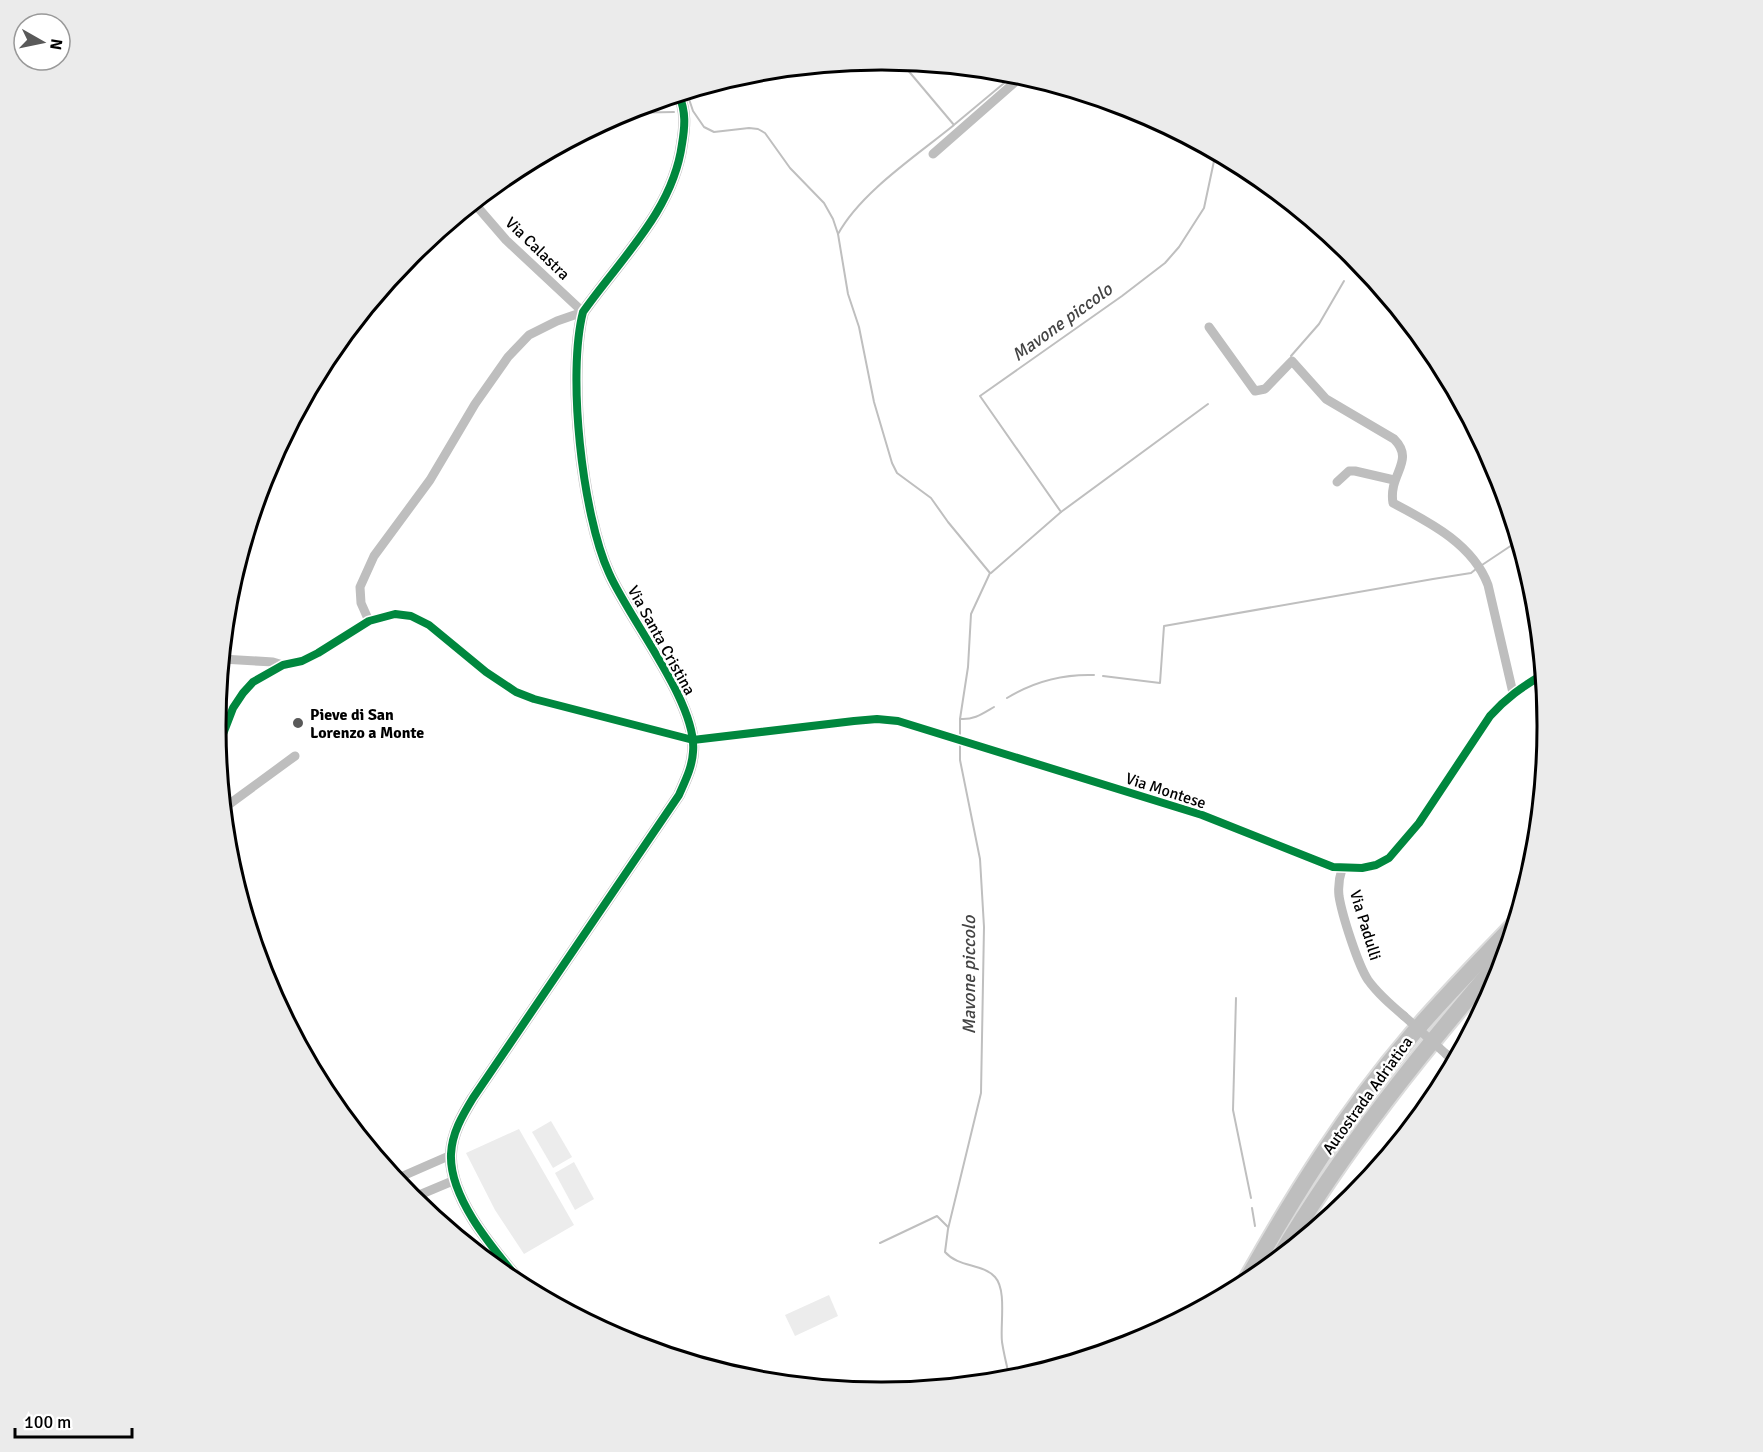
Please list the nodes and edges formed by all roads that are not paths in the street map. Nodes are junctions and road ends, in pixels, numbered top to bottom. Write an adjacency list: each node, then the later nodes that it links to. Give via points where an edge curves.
1 (1013, 84): 3 (street)
2 (682, 102): 5 (street, Via Santa Cristina, via 684,133 674,182 661,208)
3 (933, 154)
4 (479, 209): 5 (street, Via Calastra, via 506,240)
5 (583, 312): 9 (street, via 530,335 508,357 475,404 430,480 374,556 360,587 361,603); 15 (street, Via Santa Cristina, via 579,328 578,406 597,543 609,574 679,697)
6 (1209, 327): 7 (street, via 1255,391 1265,389 1292,361 1326,399 1394,439 1402,446 1403,459)
7 (1394, 480): 8 (street, via 1349,471); 13 (street, via 1393,503 1438,527 1483,571)
8 (1337, 482)
9 (369, 621): 11 (street, via 318,653); 15 (street, via 395,614 411,616 429,625 516,692)
10 (230, 659): 11 (street)
11 (283, 665): 14 (street, via 253,682 233,708)
12 (1536, 679): 13 (street, Via Montese)
13 (1513, 693): 18 (street, Via Montese, via 1490,716 1419,823 1389,858 1376,865)
14 (226, 726)
15 (693, 740): 18 (street, Via Montese, via 877,719 897,721 1202,815); 22 (street, Via Santa Cristina, via 690,770 679,795 473,1098 461,1118)
16 (295, 756): 17 (street)
17 (231, 803)
18 (1342, 869): 21 (street, Via Padulli, bridge, via 1340,897 1367,978 1382,998)
19 (1501, 939): 28 (highway, Autostrada Adriatica, via 1410,1037 1350,1115 1287,1208)
20 (1487, 976): 26 (highway, Autostrada Adriatica, via 1376,1112)
21 (1448, 1056)
22 (450, 1155): 23 (street); 24 (street, Via Santa Cristina)
23 (405, 1175)
24 (455, 1180): 25 (street); 27 (street, Via Santa Cristina, via 467,1208)
25 (422, 1194)
26 (1291, 1238)
27 (504, 1262)
28 (1256, 1264)

